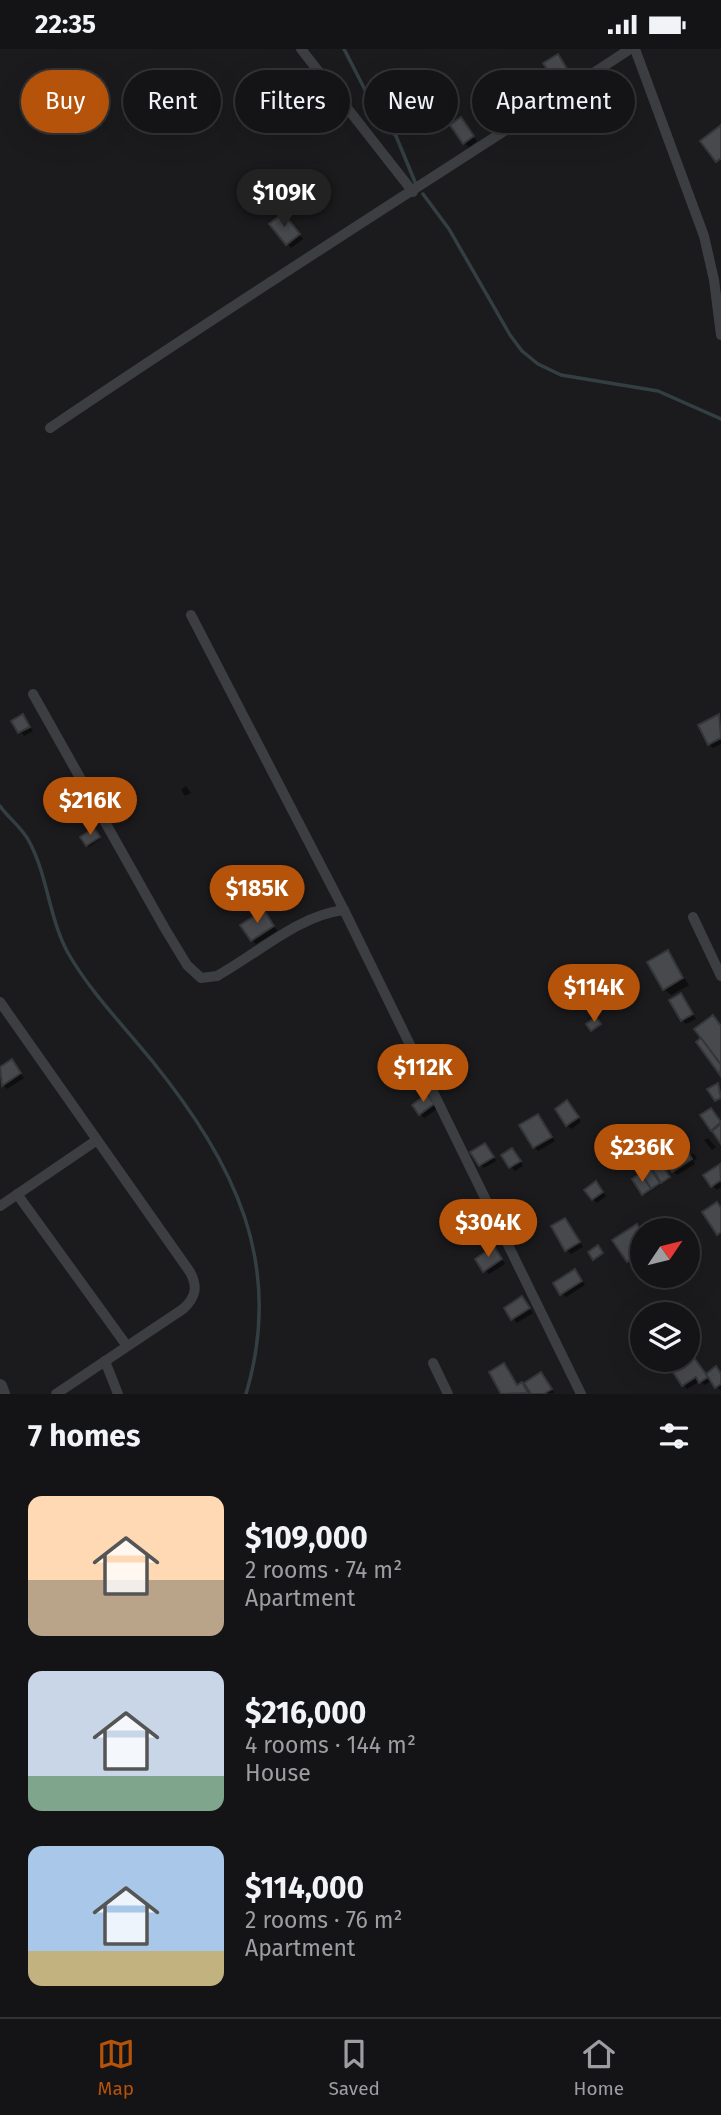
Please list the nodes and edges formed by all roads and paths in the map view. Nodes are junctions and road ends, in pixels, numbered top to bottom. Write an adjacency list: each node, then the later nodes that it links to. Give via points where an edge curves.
1 (301, 49): 4 (street)
2 (630, 49): 4 (street)
3 (635, 49): 5 (street, via 704,236)
4 (413, 192): 6 (street, via 190,332)
5 (721, 335)
6 (50, 428)
7 (191, 615): 9 (street)
8 (33, 694): 9 (street, via 164,927 187,965 201,978 217,976 306,923)
9 (344, 910): 24 (street)
10 (694, 917): 11 (street)
11 (721, 976)
12 (0, 1002): 13 (street)
13 (97, 1140): 14 (street); 16 (street, via 195,1280 190,1303)
14 (17, 1194): 15 (street); 16 (street)
15 (0, 1206)
16 (127, 1346): 17 (street)
17 (105, 1361): 21 (street); 22 (street)
18 (433, 1363): 23 (street)
19 (0, 1386): 20 (street)
20 (3, 1394)
21 (56, 1394)
22 (118, 1394)
23 (449, 1394)
24 (581, 1394)

